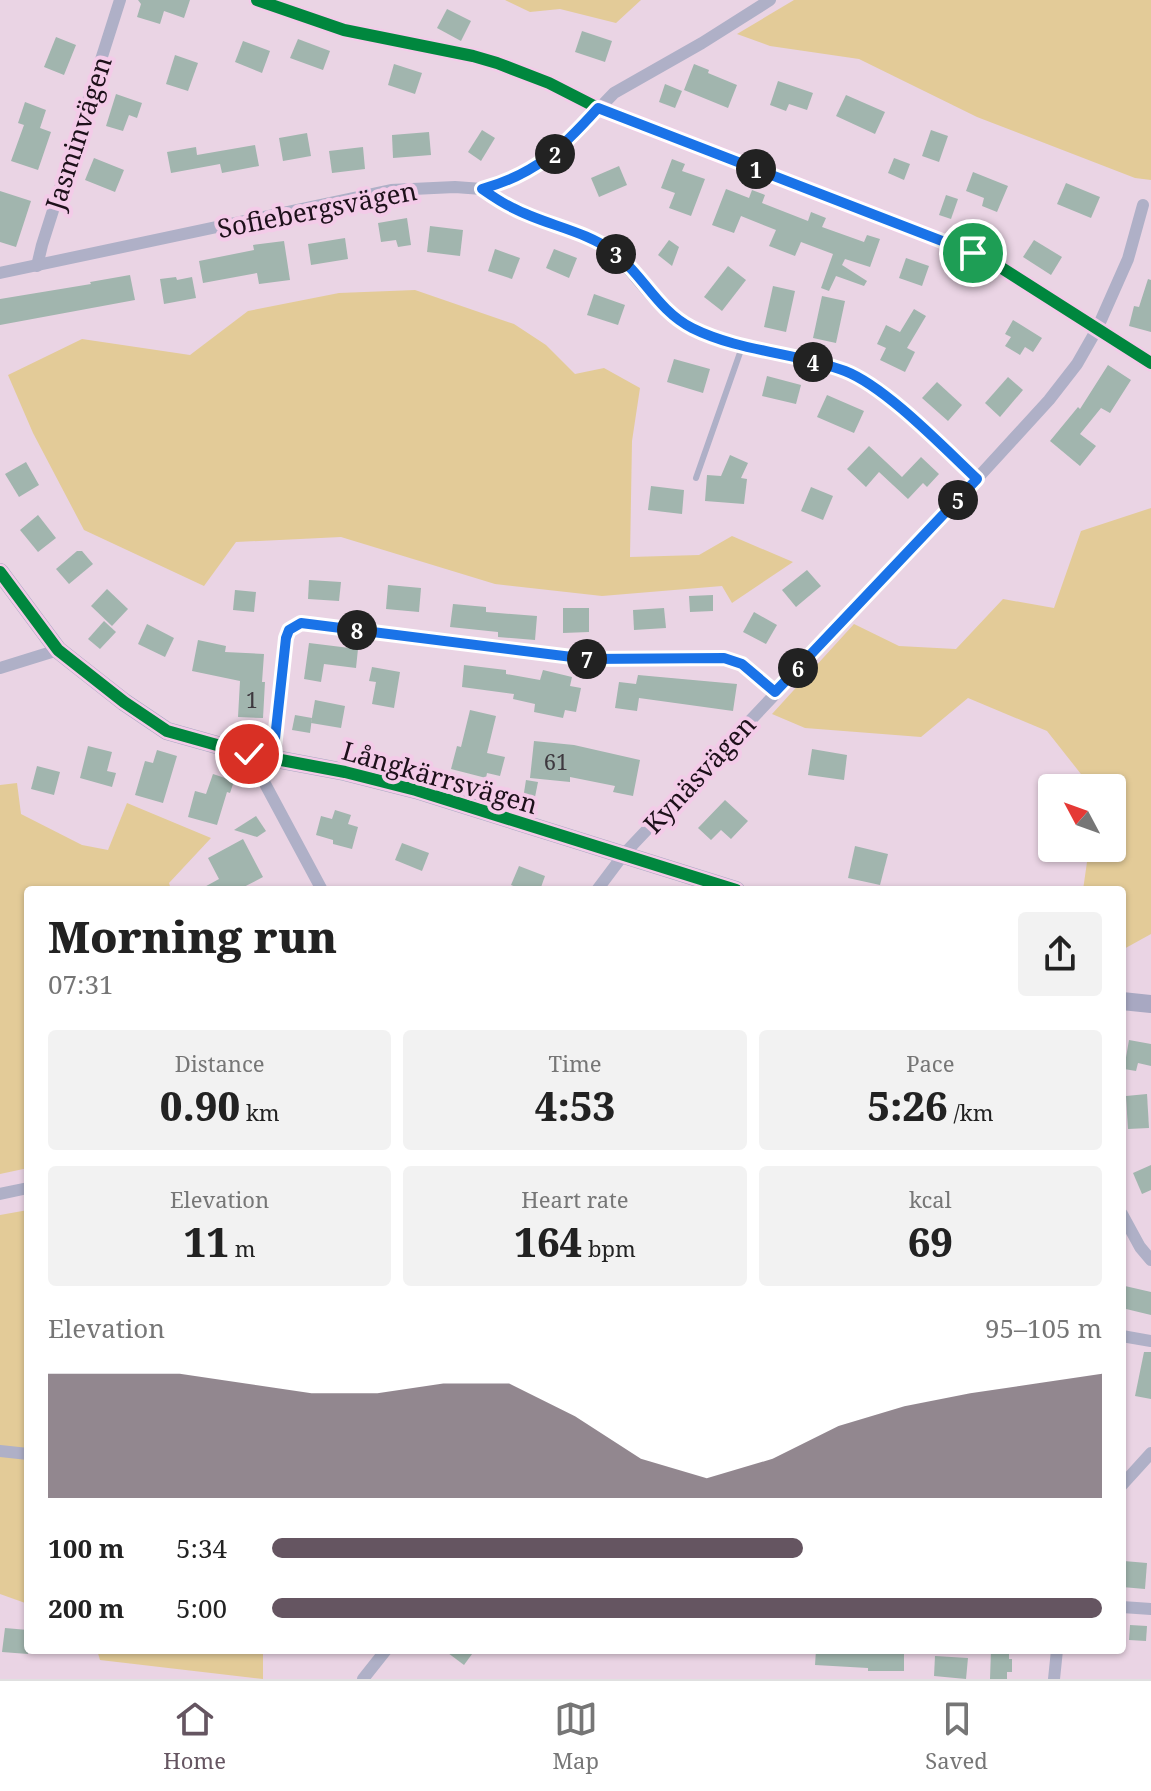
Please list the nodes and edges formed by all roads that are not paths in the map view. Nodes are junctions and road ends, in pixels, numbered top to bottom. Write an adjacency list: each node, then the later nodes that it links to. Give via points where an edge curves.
1 (120, 0): 7 (street, Jasminvägen)
2 (257, 0): 4 (street, via 344,30 485,59)
3 (770, 0): 4 (street, Sofiebergsvägen, via 614,93)
4 (598, 108): 5 (street, Sofiebergsvägen, via 547,160); 9 (street, via 973,253)
5 (482, 189): 7 (street, Sofiebergsvägen, via 391,190); 10 (street, via 513,209 606,247 672,315)
6 (1143, 205): 9 (street, Kynäsvägen, via 1128,259)
7 (37, 266): 8 (street, Sofiebergsvägen)
8 (0, 273)
9 (1097, 329): 11 (street); 13 (street, Kynäsvägen, via 1049,400)
10 (742, 347): 12 (lane); 13 (street, via 824,364 865,381)
11 (1151, 363)
12 (696, 478)
13 (977, 479): 17 (street, Kynäsvägen)
14 (0, 572): 15 (street, Långkärrsvägen)
15 (58, 650): 16 (street); 18 (street, Långkärrsvägen, via 167,731)
16 (0, 668)
17 (775, 692): 19 (street, via 742,664 724,658 572,657 301,623 286,638); 20 (street, Kynäsvägen)
18 (249, 754): 19 (street, Långkärrsvägen); 21 (street)
19 (273, 757): 20 (street, Långkärrsvägen, via 416,790)
20 (624, 854): 22 (street, Kynäsvägen); 23 (street, Långkärrsvägen)
21 (320, 886)
22 (600, 886)
23 (724, 886)
24 (1126, 1001): 25 (street)
25 (1151, 1004)
26 (24, 1189): 27 (street)
27 (0, 1194)
28 (1126, 1221): 29 (street)
29 (1151, 1260)
30 (1126, 1337): 31 (street)
31 (1151, 1341)
32 (0, 1451): 34 (street)
33 (1151, 1453): 35 (street)
34 (24, 1454)
35 (1126, 1481)
36 (1126, 1607): 37 (street)
37 (1151, 1609)
38 (383, 1654): 40 (street)
39 (1057, 1654): 41 (street)
40 (363, 1679)
41 (1054, 1679)

